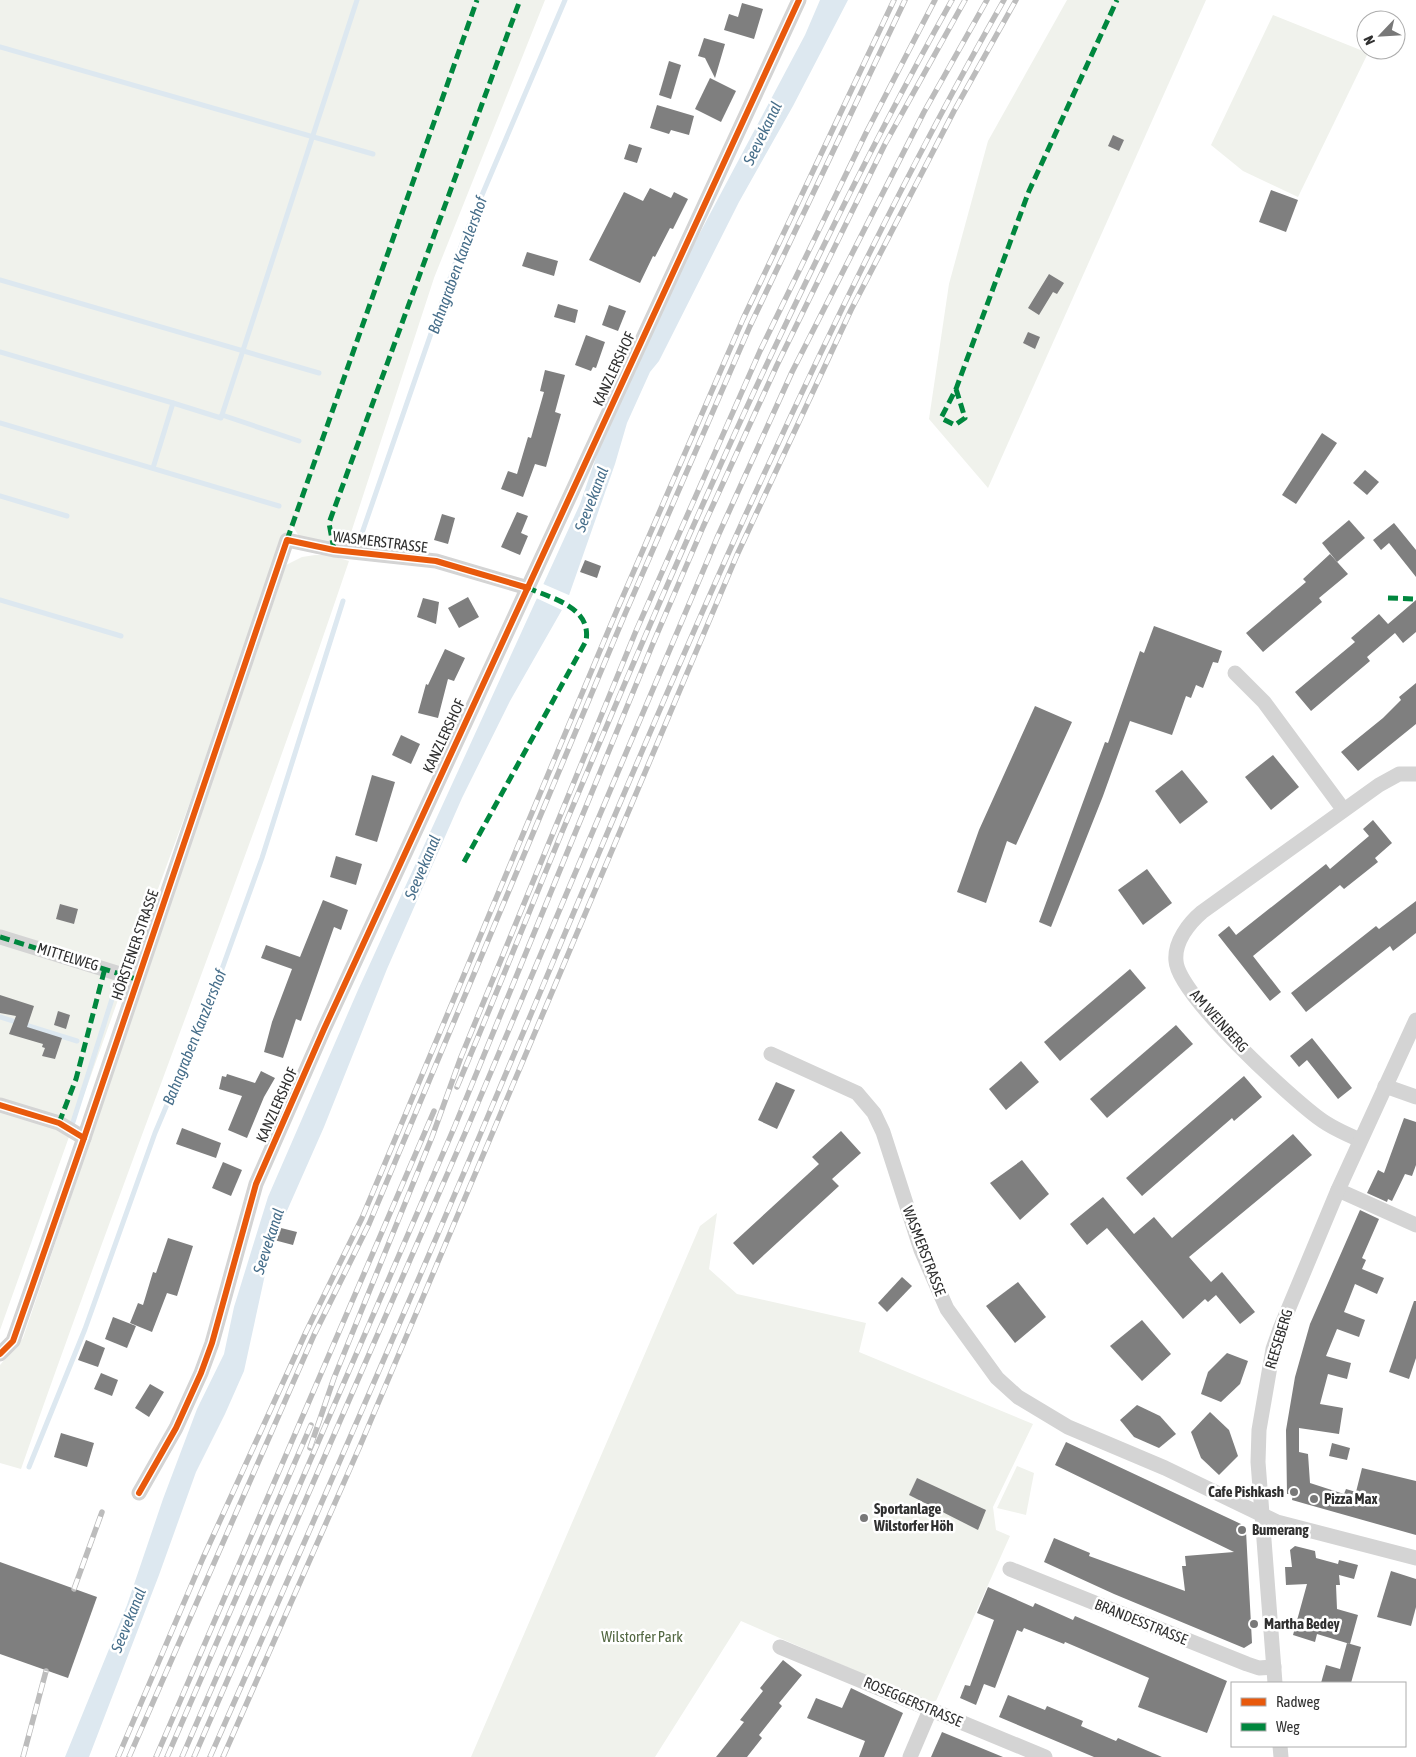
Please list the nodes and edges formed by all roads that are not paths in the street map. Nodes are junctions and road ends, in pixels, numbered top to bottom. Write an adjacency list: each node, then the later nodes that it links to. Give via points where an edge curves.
1 (799, 0): 3 (street, KANZLERSHOF)
2 (287, 540): 3 (street, WASMERSTRASSE, via 334,550 436,561); 8 (street, HÖRSTENER STRASSE)
3 (528, 588): 19 (street, KANZLERSHOF, via 266,1159 243,1225 200,1373 176,1428)
4 (1235, 673): 6 (street, via 1264,702)
5 (1416, 774): 6 (street, AM WEINBERG, via 1391,778)
6 (1343, 809): 15 (street, AM WEINBERG, via 1192,921 1184,933 1176,960 1182,978 1199,1002 1254,1059 1320,1119)
7 (0, 937): 8 (street, MITTELWEG)
8 (136, 979): 14 (street, HÖRSTENER STRASSE)
9 (1416, 1020): 11 (street, REESEBERG)
10 (772, 1054): 20 (street, WASMERSTRASSE, via 857,1093 874,1113 934,1282 947,1309 997,1378 1018,1397 1068,1427)
11 (1385, 1086): 12 (street); 15 (street, REESEBERG)
12 (1416, 1097)
13 (0, 1105): 14 (street)
14 (74, 1132): 18 (street, HÖRSTENER STRASSE, via 13,1341)
15 (1360, 1140): 16 (street, REESEBERG)
16 (1338, 1190): 17 (street); 20 (street, REESEBERG, via 1273,1349 1259,1430 1258,1477)
17 (1416, 1225)
18 (0, 1354)
19 (139, 1493)
20 (1262, 1514): 21 (street, WASMERSTRASSE, via 1286,1526); 24 (street, REESEBERG)
21 (1416, 1558)
22 (1010, 1570): 24 (street, BRANDESSTRASSE, via 1247,1664)
23 (780, 1647): 26 (street, ROSEGGERSTRASSE)
24 (1274, 1668): 25 (street, REESEBERG)
25 (1275, 1682)
26 (930, 1710): 27 (street); 28 (street, ROSEGGERSTRASSE)
27 (910, 1757)
28 (1045, 1757)

